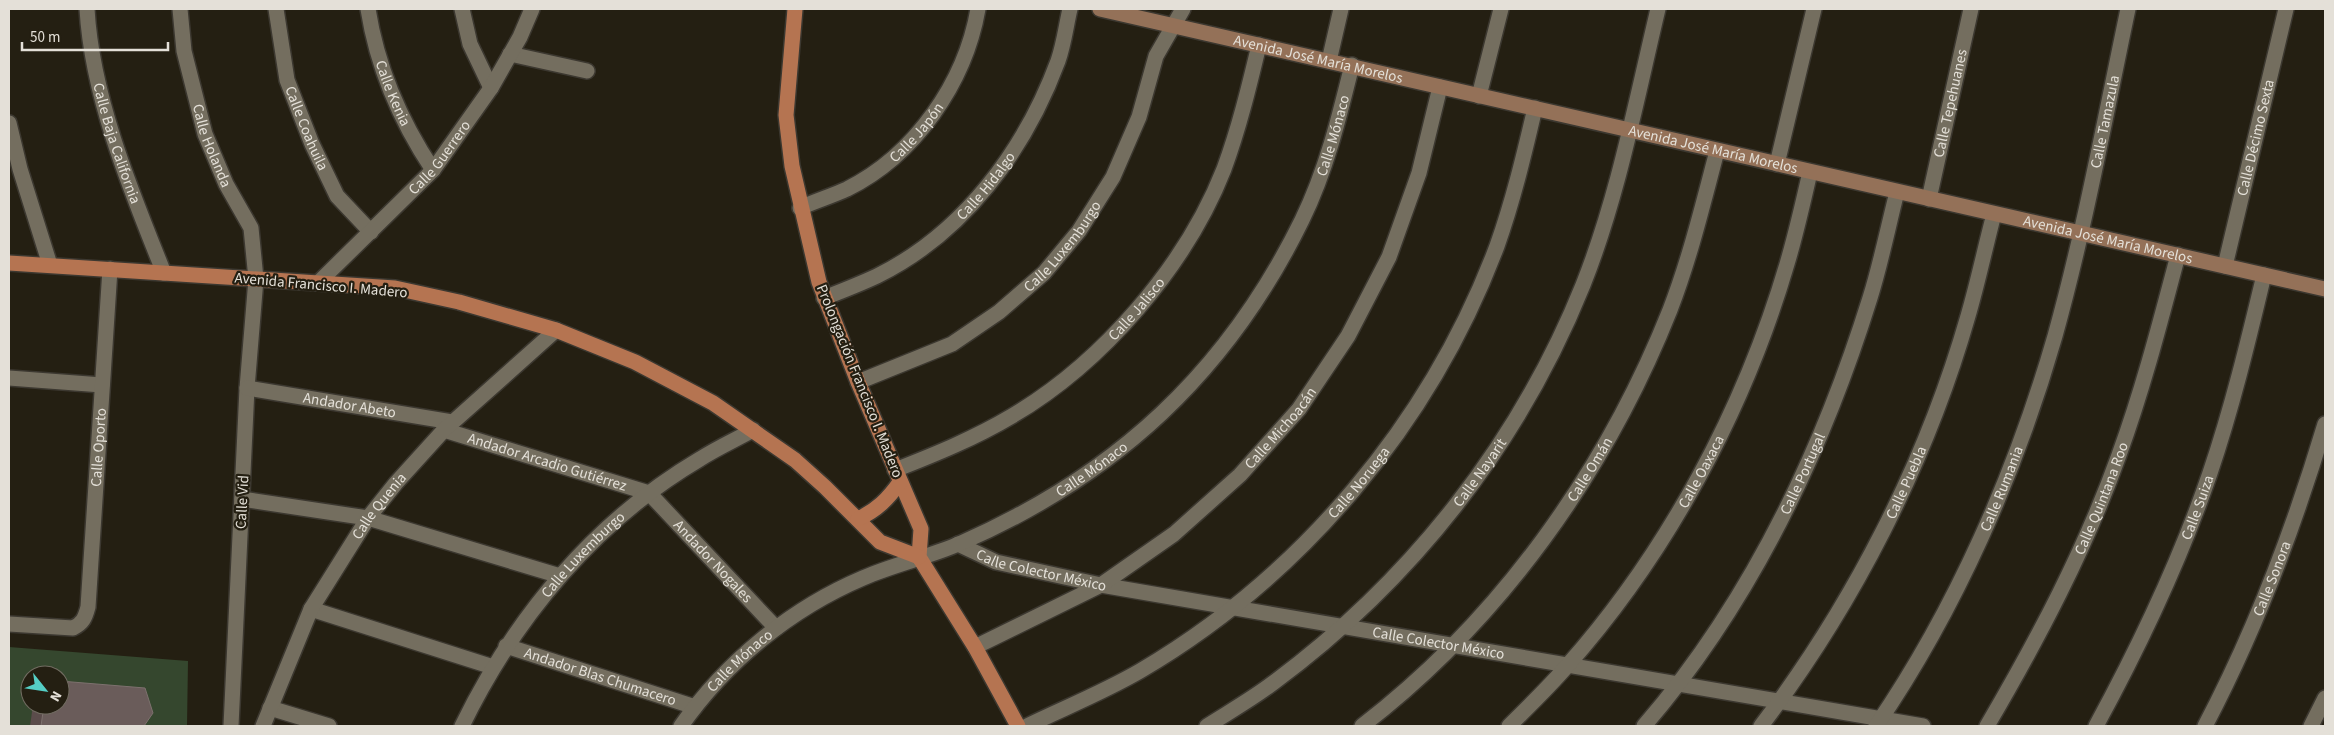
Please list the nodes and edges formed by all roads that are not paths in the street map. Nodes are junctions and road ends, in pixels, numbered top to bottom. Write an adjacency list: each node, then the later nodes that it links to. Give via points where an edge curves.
1 (87, 9): 46 (street, Calle Baja California, via 104,106 132,193)
2 (180, 9): 48 (street, Calle Holanda, via 184,51 205,134 226,184 251,228)
3 (276, 9): 39 (street, Calle Coahuila, via 287,80 312,144 337,196)
4 (368, 9): 33 (street, Calle Kenia, via 372,33 391,92 415,143)
5 (462, 9): 26 (street, via 470,44)
6 (532, 9): 21 (street, Calle Guerrero)
7 (794, 9): 37 (main road, Prolongación Francisco I. Madero, via 786,115)
8 (978, 9): 37 (street, Calle Japón, via 974,32 955,80 927,123 891,160 848,188)
9 (1070, 9): 51 (street, Calle Hidalgo, via 1059,58 1037,112 1008,162 970,207 927,245 878,276)
10 (1100, 9): 19 (street, Avenida José María Morelos)
11 (1183, 9): 19 (street, Calle Luxemburgo)
12 (1341, 9): 22 (street)
13 (1501, 9): 27 (street)
14 (1658, 9): 30 (street, Calle Nayarit)
15 (1814, 9): 32 (street)
16 (1971, 9): 36 (street, Calle Tepehuanes)
17 (2128, 9): 40 (street, Calle Tamazula)
18 (2286, 9): 44 (street, Calle Décimo Sexta)
19 (1173, 26): 20 (street, Avenida José María Morelos); 54 (street, Calle Luxemburgo, via 1156,56 1139,117 1113,177 1079,230 1044,273 999,312 952,344)
20 (1259, 45): 22 (street, Avenida José María Morelos); 60 (street, Calle Jalisco, via 1245,109 1223,171 1194,229 1152,291 1115,334 1074,371 1014,415)
21 (510, 54): 24 (street); 26 (street, Calle Guerrero)
22 (1329, 61): 23 (street, Avenida José María Morelos)
23 (1352, 65): 25 (street, Avenida José María Morelos); 65 (street, Calle Mónaco, via 1332,144 1303,219 1264,290 1217,356 1162,415 1100,466 1031,510)
24 (588, 71)
25 (1440, 87): 27 (street, Avenida José María Morelos); 68 (street, Calle Michoacán, via 1420,173 1389,257 1348,336 1298,409 1240,475 1174,534)
26 (491, 88): 33 (street, Calle Guerrero)
27 (1480, 96): 28 (street, Avenida José María Morelos)
28 (1534, 108): 30 (street, Avenida José María Morelos); 69 (street, Calle Noruega, via 1520,173 1496,246 1464,321 1433,378 1402,427 1353,492 1300,548)
29 (9, 123): 43 (street)
30 (1629, 130): 31 (street, Avenida José María Morelos); 72 (street, Calle Nayarit, via 1611,203 1583,285 1544,370 1506,437 1459,502 1398,574)
31 (1717, 151): 32 (street, Avenida José María Morelos); 75 (street, Calle Omán, via 1697,232 1670,309 1618,422 1562,513 1511,582)
32 (1777, 164): 34 (street, Avenida José María Morelos)
33 (433, 170): 39 (street, Calle Guerrero)
34 (1810, 172): 35 (street, Avenida José María Morelos); 77 (street, Calle Oaxaca, via 1787,264 1766,327 1703,469 1629,588)
35 (1897, 192): 36 (street, Avenida José María Morelos); 79 (street, Calle Portugal, via 1871,297 1836,400 1792,499 1740,594)
36 (1929, 199): 38 (street, Avenida José María Morelos)
37 (800, 208): 51 (main road, Prolongación Francisco I. Madero)
38 (1994, 214): 40 (street, Avenida José María Morelos); 81 (street, Calle Puebla, via 1964,327 1933,419 1894,508 1839,612)
39 (371, 232): 49 (street, Calle Guerrero)
40 (2080, 233): 41 (street, Avenida José María Morelos); 84 (street, Calle Rumania, via 2055,336 2025,427 1982,534 1935,629)
41 (2178, 255): 44 (street, Avenida José María Morelos); 98 (street, Calle Quintana Roo, via 2152,356 2119,455 2080,552 2034,646)
42 (9, 263): 43 (main road, Avenida Francisco I. Madero)
43 (50, 265): 45 (main road, Avenida Francisco I. Madero)
44 (2225, 266): 47 (street, Avenida José María Morelos)
45 (110, 269): 46 (main road, Avenida Francisco I. Madero); 55 (street, Calle Oporto)
46 (164, 273): 48 (main road, Avenida Francisco I. Madero)
47 (2264, 275): 50 (street, Avenida José María Morelos); 99 (street, Calle Suiza, via 2240,375 2210,474 2173,570 2130,664)
48 (256, 279): 49 (main road, Avenida Francisco I. Madero); 56 (street, Calle Vid)
49 (318, 283): 52 (main road, Avenida Francisco I. Madero, via 395,288 459,302)
50 (2325, 289)
51 (824, 298): 54 (main road, Prolongación Francisco I. Madero)
52 (556, 330): 58 (street, Calle Quenia); 59 (main road, Avenida Francisco I. Madero, via 643,366 713,403)
53 (9, 378): 55 (street)
54 (858, 382): 60 (main road, Prolongación Francisco I. Madero)
55 (102, 385): 71 (street, Calle Oporto, via 88,607 82,624 73,628)
56 (247, 388): 58 (street, Andador Abeto); 62 (street, Calle Vid)
57 (2325, 424): 100 (street, Calle Sonora, via 2305,493 2270,589)
58 (448, 426): 61 (street, Andador Arcadio Gutiérrez); 63 (street, Calle Quenia)
59 (753, 430): 61 (street, Calle Luxemburgo, via 700,459); 64 (main road, Avenida Francisco I. Madero, via 795,460)
60 (898, 476): 64 (main road, via 888,499); 66 (main road, Prolongación Francisco I. Madero, via 921,529)
61 (649, 493): 67 (street, Calle Luxemburgo, via 608,526); 73 (street, Andador Nogales)
62 (242, 499): 63 (street); 85 (street, Calle Vid)
63 (368, 518): 67 (street); 70 (street, Calle Quenia)
64 (858, 519): 66 (main road, Avenida Francisco I. Madero, via 880,542)
65 (958, 544): 66 (street, Calle Mónaco); 68 (street, Calle Colector México, via 996,562)
66 (920, 557): 73 (street, Calle Mónaco, via 839,589); 76 (main road)
67 (560, 576): 74 (street, Calle Luxemburgo, via 536,603)
68 (1101, 585): 69 (street, Calle Colector México); 76 (street, Calle Michoacán)
69 (1232, 608): 72 (street, Calle Colector México); 91 (street, Calle Noruega, via 1138,672)
70 (311, 609): 78 (street); 83 (street, Calle Quenia)
71 (9, 624)
72 (1344, 626): 75 (street, Calle Colector México); 92 (street, Calle Nayarit, via 1272,684)
73 (776, 628): 82 (street, Calle Mónaco, via 733,665)
74 (506, 646): 78 (street, Calle Luxemburgo); 82 (street, Andador Blas Chumacero)
75 (1453, 646): 77 (street, Calle Colector México); 93 (street, Calle Omán, via 1389,706)
76 (975, 647): 90 (main road)
77 (1568, 666): 79 (street, Calle Colector México); 94 (street, Calle Oaxaca)
78 (493, 667): 88 (street, Calle Luxemburgo)
79 (1680, 684): 81 (street, Calle Colector México); 95 (street, Calle Portugal)
80 (2325, 698): 101 (street)
81 (1780, 701): 84 (street, Calle Colector México); 96 (street, Calle Puebla)
82 (694, 707): 89 (street, Calle Mónaco)
83 (270, 708): 86 (street, Calle Quenia); 87 (street)
84 (1878, 723): 97 (street, Calle Colector México)
85 (231, 726)
86 (263, 726)
87 (329, 726)
88 (462, 726)
89 (681, 726)
90 (1018, 726)
91 (1027, 726)
92 (1206, 726)
93 (1362, 726)
94 (1509, 726)
95 (1644, 726)
96 (1761, 726)
97 (1923, 726)
98 (1987, 726)
99 (2096, 726)
100 (2205, 726)
101 (2311, 726)

